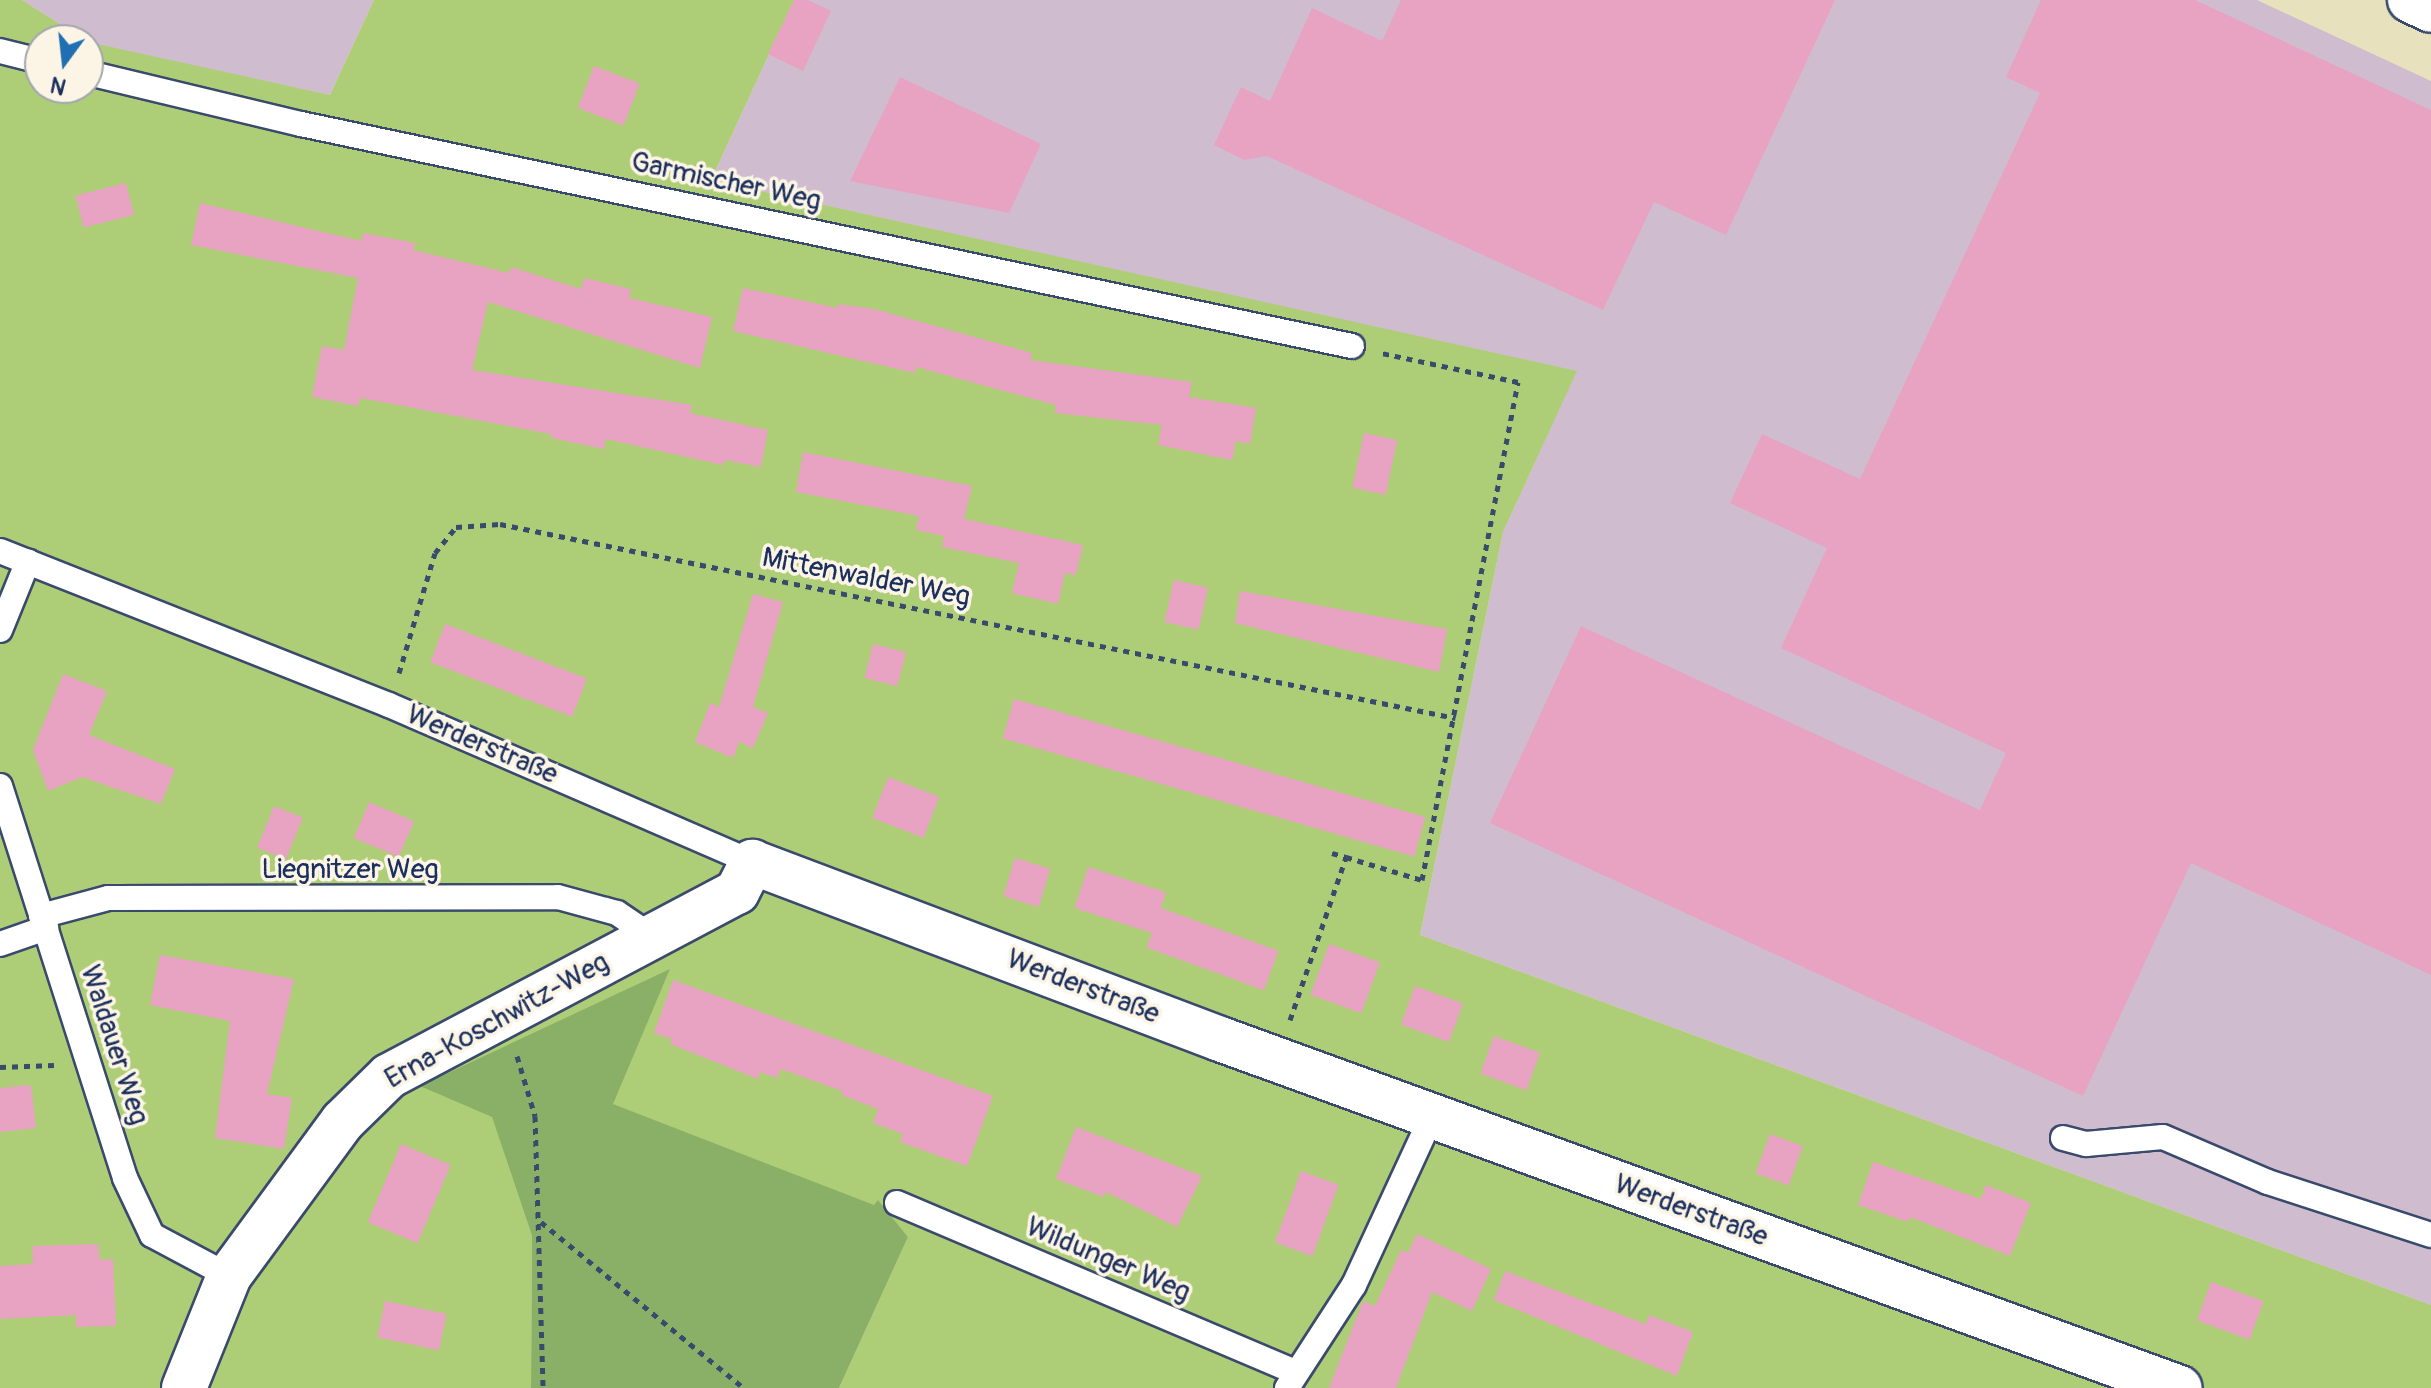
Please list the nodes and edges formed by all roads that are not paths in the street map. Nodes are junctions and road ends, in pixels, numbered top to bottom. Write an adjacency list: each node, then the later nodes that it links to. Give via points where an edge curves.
1 (2410, 0): 2 (street)
2 (2431, 10)
3 (0, 51): 4 (lane)
4 (24, 57)
5 (104, 77): 6 (lane, Garmischer Weg, via 301,124)
6 (1352, 346)
7 (0, 551): 8 (lane, Werderstraße)
8 (28, 561): 9 (lane); 11 (lane, Werderstraße, via 389,705)
9 (0, 630)
10 (0, 786): 12 (lane, Waldauer Weg)
11 (752, 862): 13 (street, Erna-Koschwitz-Weg, via 737,892); 15 (street, Werderstraße)
12 (44, 922): 13 (lane, Liegnitzer Weg, via 108,898 558,897 617,913); 14 (lane, Liegnitzer Weg); 19 (lane, Waldauer Weg, via 125,1178 152,1235)
13 (651, 936): 19 (street, Erna-Koschwitz-Weg, via 389,1076 343,1121)
14 (0, 944)
15 (1432, 1116): 20 (lane, via 1354,1285); 22 (street, Werderstraße)
16 (2063, 1138): 18 (lane, via 2086,1144 2140,1135 2163,1137 2268,1182)
17 (897, 1203): 20 (lane, Wildunger Weg)
18 (2431, 1235)
19 (229, 1276): 21 (street, Erna-Koschwitz-Weg)
20 (1291, 1380)
21 (184, 1388)
22 (2180, 1388)

